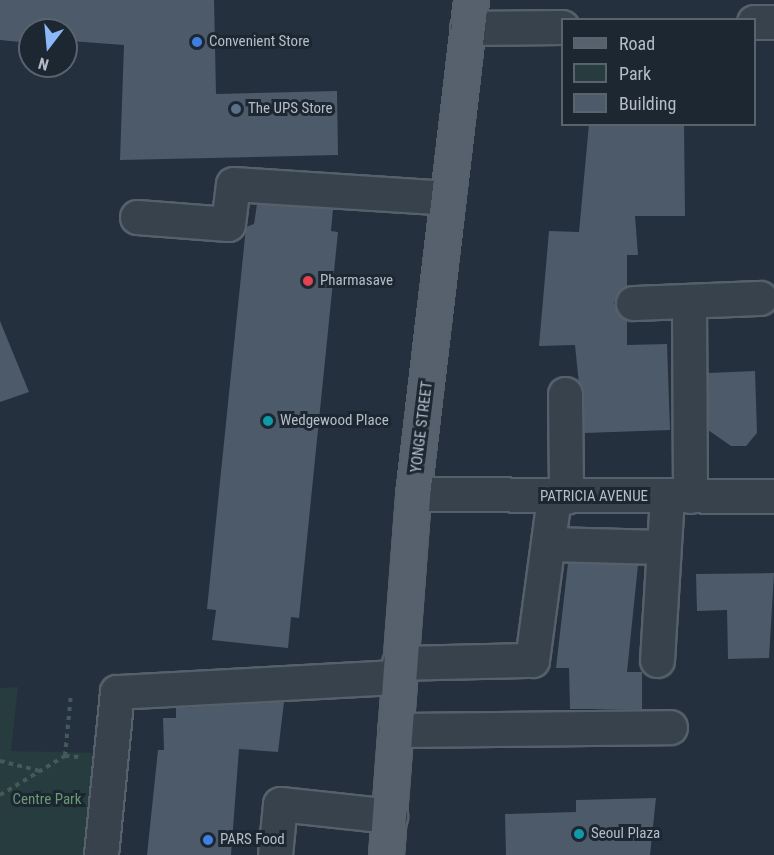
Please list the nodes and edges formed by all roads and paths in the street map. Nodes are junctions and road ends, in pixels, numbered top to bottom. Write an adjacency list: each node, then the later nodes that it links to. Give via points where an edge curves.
1 (469, 14): 4 (street); 5 (main road, YONGE STREET)
2 (756, 22): 3 (street)
3 (774, 22)
4 (561, 27)
5 (448, 198): 6 (street, via 233,184 228,224); 11 (main road, YONGE STREET)
6 (137, 217)
7 (760, 298): 8 (street)
8 (689, 301): 9 (street); 13 (street)
9 (633, 303)
10 (565, 394): 14 (street)
11 (413, 494): 14 (street, PATRICIA AVENUE); 18 (main road, YONGE STREET)
12 (774, 495): 13 (street, PATRICIA AVENUE)
13 (678, 496): 14 (street, PATRICIA AVENUE); 16 (street)
14 (560, 497): 15 (street)
15 (548, 544): 16 (street); 18 (street, via 532,660)
16 (663, 547): 17 (street)
17 (657, 660)
18 (399, 670): 21 (main road, YONGE STREET); 26 (street, via 117,692)
19 (71, 694): 23 (path, via 65,756)
20 (670, 727): 21 (street)
21 (395, 730): 25 (main road, YONGE STREET)
22 (0, 761): 23 (path)
23 (41, 771): 24 (path)
24 (0, 795)
25 (390, 816): 27 (street, via 280,804); 28 (main road, YONGE STREET)
26 (100, 855)
27 (276, 855)
28 (386, 855)

